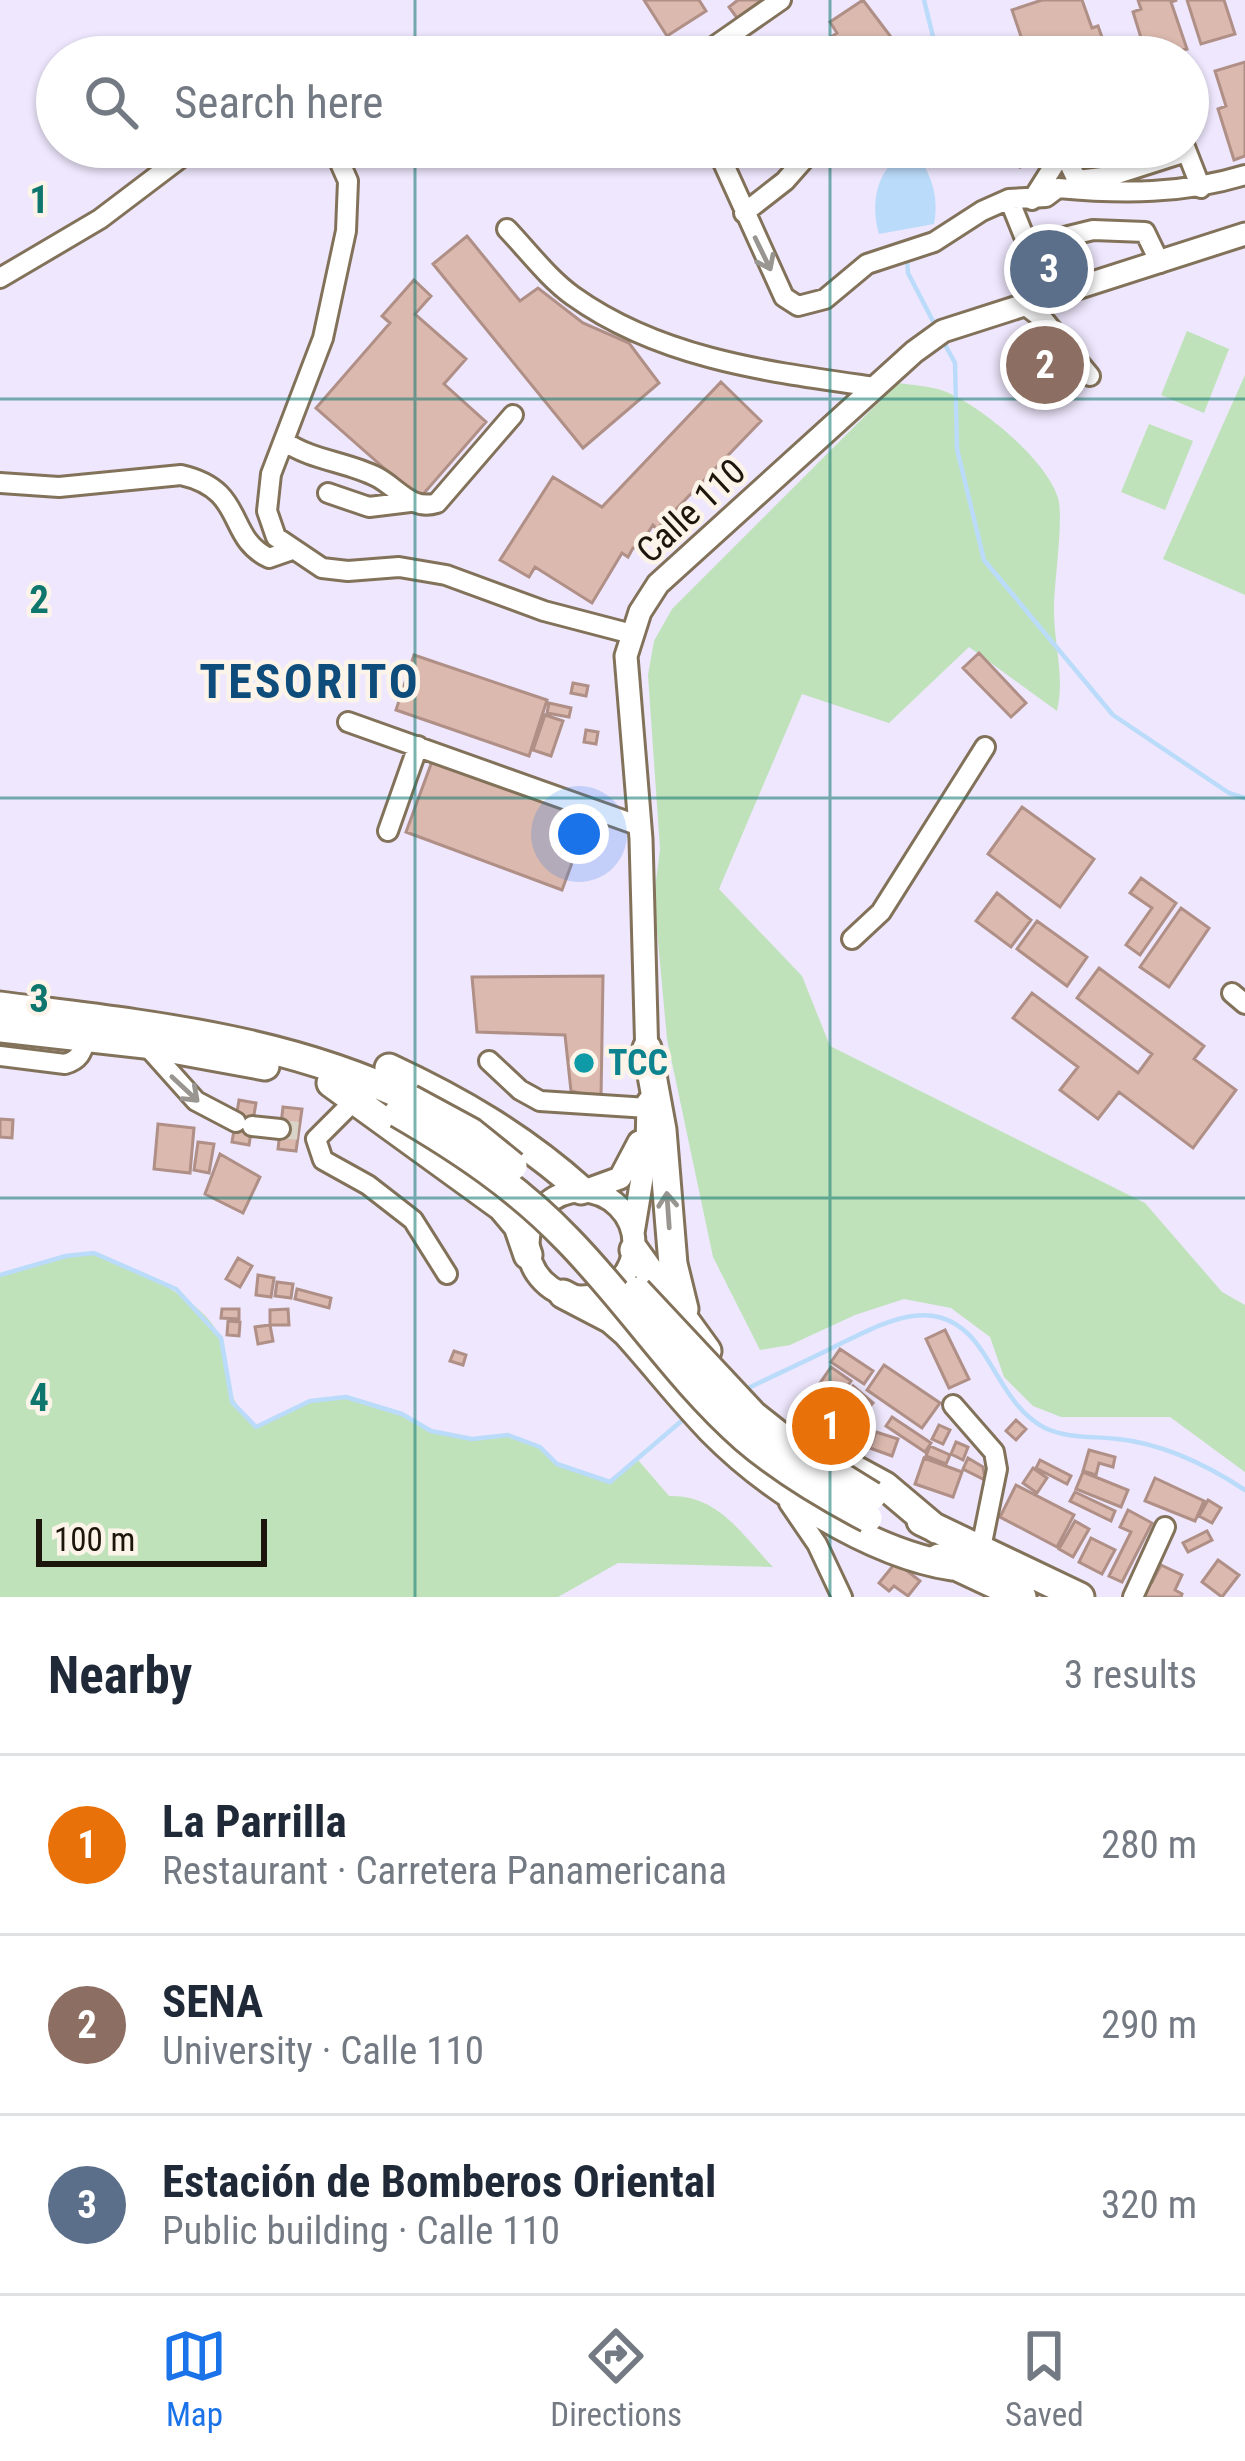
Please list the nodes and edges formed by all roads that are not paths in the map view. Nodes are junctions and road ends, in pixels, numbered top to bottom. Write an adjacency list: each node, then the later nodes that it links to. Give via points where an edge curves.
1 (781, 0): 2 (street)
2 (729, 36)
3 (167, 168): 20 (street)
4 (342, 168): 25 (street, via 346,231 322,338)
5 (725, 168): 16 (street)
6 (796, 168): 16 (street)
7 (1053, 168): 15 (street)
8 (1067, 168): 12 (street)
9 (1134, 168): 12 (street)
10 (1193, 168): 13 (street)
11 (1245, 175): 13 (street)
12 (1068, 184): 13 (street, via 1150,193); 15 (street)
13 (1201, 188)
14 (1009, 199): 15 (street); 16 (street, one-way to 14, via 784,297 798,306 814,305 867,264 934,242); 19 (street, via 1028,246 1093,230 1145,232)
15 (1032, 200)
16 (744, 213)
17 (507, 229): 23 (street, via 569,293 628,330 691,355)
18 (1245, 234): 19 (main road, Calle 110)
19 (1160, 262): 21 (main road, Calle 110)
20 (0, 278)
21 (1026, 306): 22 (street); 23 (main road, Calle 110, via 943,331)
22 (1090, 376)
23 (875, 387): 30 (main road, Calle 110, via 658,584)
24 (513, 415): 28 (street, via 437,503)
25 (284, 441): 28 (street, via 366,471); 29 (street, via 267,511 276,537)
26 (0, 483): 29 (street, via 201,479 234,511 253,550 269,558)
27 (328, 493): 28 (street, via 369,507)
28 (410, 502)
29 (292, 550): 30 (street, via 322,568 446,575)
30 (632, 634): 34 (main road, Calle 110, via 626,656)
31 (348, 722): 32 (street)
32 (418, 746): 34 (street); 35 (street)
33 (985, 747): 36 (street, via 881,911)
34 (640, 826): 42 (main road, Calle 110)
35 (388, 831)
36 (852, 939)
37 (0, 1006): 41 (highway)
38 (0, 1028): 39 (highway)
39 (86, 1039): 40 (highway); 43 (street, via 75,1062)
40 (146, 1044): 45 (highway, via 256,1064); 48 (street, one-way to 48, via 196,1101 244,1124)
41 (263, 1048): 46 (highway, via 332,1067); 49 (highway, via 317,1046 384,1066 479,1114)
42 (646, 1048): 47 (main road, Calle 110); 54 (highway, one-way to 42)
43 (0, 1056)
44 (489, 1061): 47 (street, via 540,1101)
45 (342, 1092): 46 (highway); 51 (highway, via 502,1207); 52 (street, via 317,1150 413,1220)
46 (404, 1106): 57 (highway, bridge, via 471,1132 563,1209 736,1400)
47 (648, 1118): 49 (main road, via 620,1178); 50 (main road, Calle 110)
48 (280, 1129)
49 (583, 1190): 50 (main road, via 616,1204); 51 (main road, via 555,1197 535,1215)
50 (633, 1241): 53 (main road, via 621,1279 609,1289); 54 (highway)
51 (528, 1255): 53 (main road, via 541,1279)
52 (447, 1274)
53 (563, 1294): 56 (highway, via 626,1332 713,1431)
54 (687, 1325): 59 (highway, via 767,1413 885,1486)
55 (953, 1405): 60 (street, via 994,1452 998,1469)
56 (772, 1480): 57 (highway); 61 (street)
57 (867, 1516): 59 (highway); 61 (street); 63 (highway)
58 (1166, 1527): 65 (street)
59 (936, 1529): 60 (highway)
60 (981, 1548): 64 (highway)
61 (823, 1556): 62 (street)
62 (842, 1597)
63 (1022, 1597)
64 (1080, 1597)
65 (1133, 1597)

